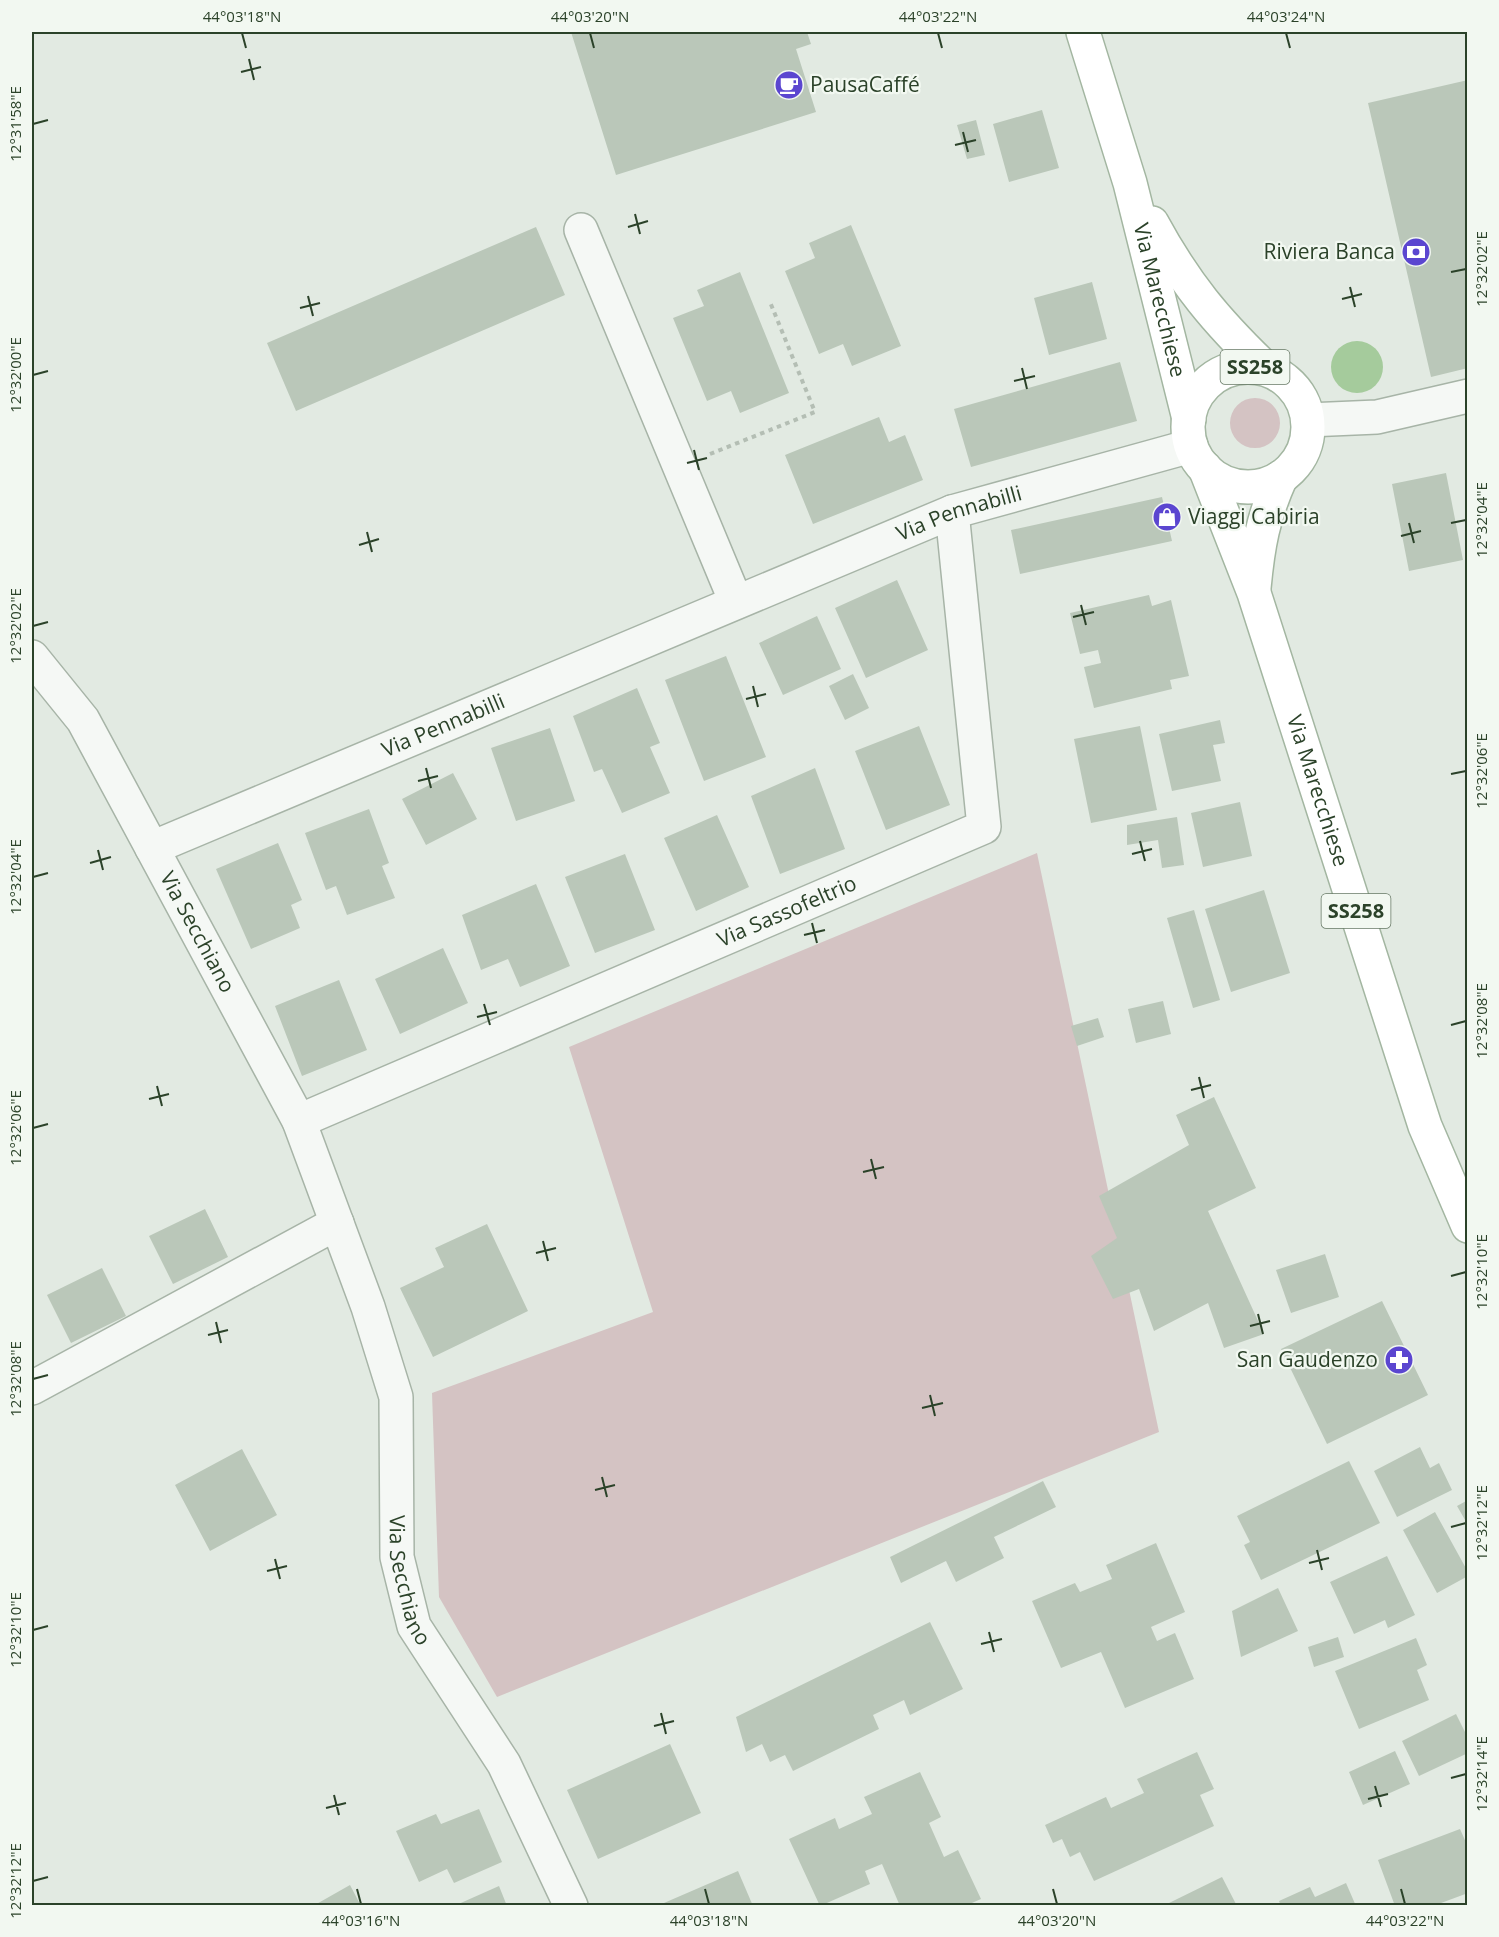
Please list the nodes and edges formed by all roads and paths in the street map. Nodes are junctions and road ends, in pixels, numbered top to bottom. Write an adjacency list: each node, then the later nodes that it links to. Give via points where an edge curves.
1 (1083, 32): 2 (main road, Via Marecchiese / SS258)
2 (1130, 183): 5 (main road, Via Marecchiese / SS258, via 1177,269 1220,325); 8 (main road, Via Marecchiese / SS258)
3 (581, 230): 9 (street)
4 (770, 302): 9 (path, via 815,412)
5 (1266, 369): 7 (main road, Via Marecchiese / SS258, via 1282,376 1294,388 1304,403); 8 (main road, Via Marecchiese / SS258, via 1232,369 1215,376 1193,402)
6 (1467, 396): 7 (street, via 1377,417)
7 (1308, 420): 10 (main road, Via Marecchiese / SS258, via 1303,452)
8 (1195, 444): 10 (main road, via 1221,480 1241,487 1262,485); 11 (street, Via Pennabilli); 12 (main road, Via Marecchiese / SS258)
9 (679, 466): 13 (street)
10 (1281, 477): 12 (main road, Via Marecchiese / SS258, via 1267,507)
11 (952, 512): 13 (street, Via Pennabilli); 16 (street, Via Sassofeltrio, via 984,827)
12 (1254, 593): 18 (main road, Via Marecchiese / SS258, via 1425,1126)
13 (736, 602): 15 (street, Via Pennabilli)
14 (32, 657): 15 (street, Via Secchiano, via 83,720)
15 (152, 848): 16 (street, Via Secchiano)
16 (299, 1121): 17 (street, Via Secchiano)
17 (337, 1223): 19 (street); 20 (street, Via Secchiano, via 396,1397 397,1557 414,1626 504,1764)
18 (1467, 1226)
19 (32, 1388)
20 (571, 1905)

